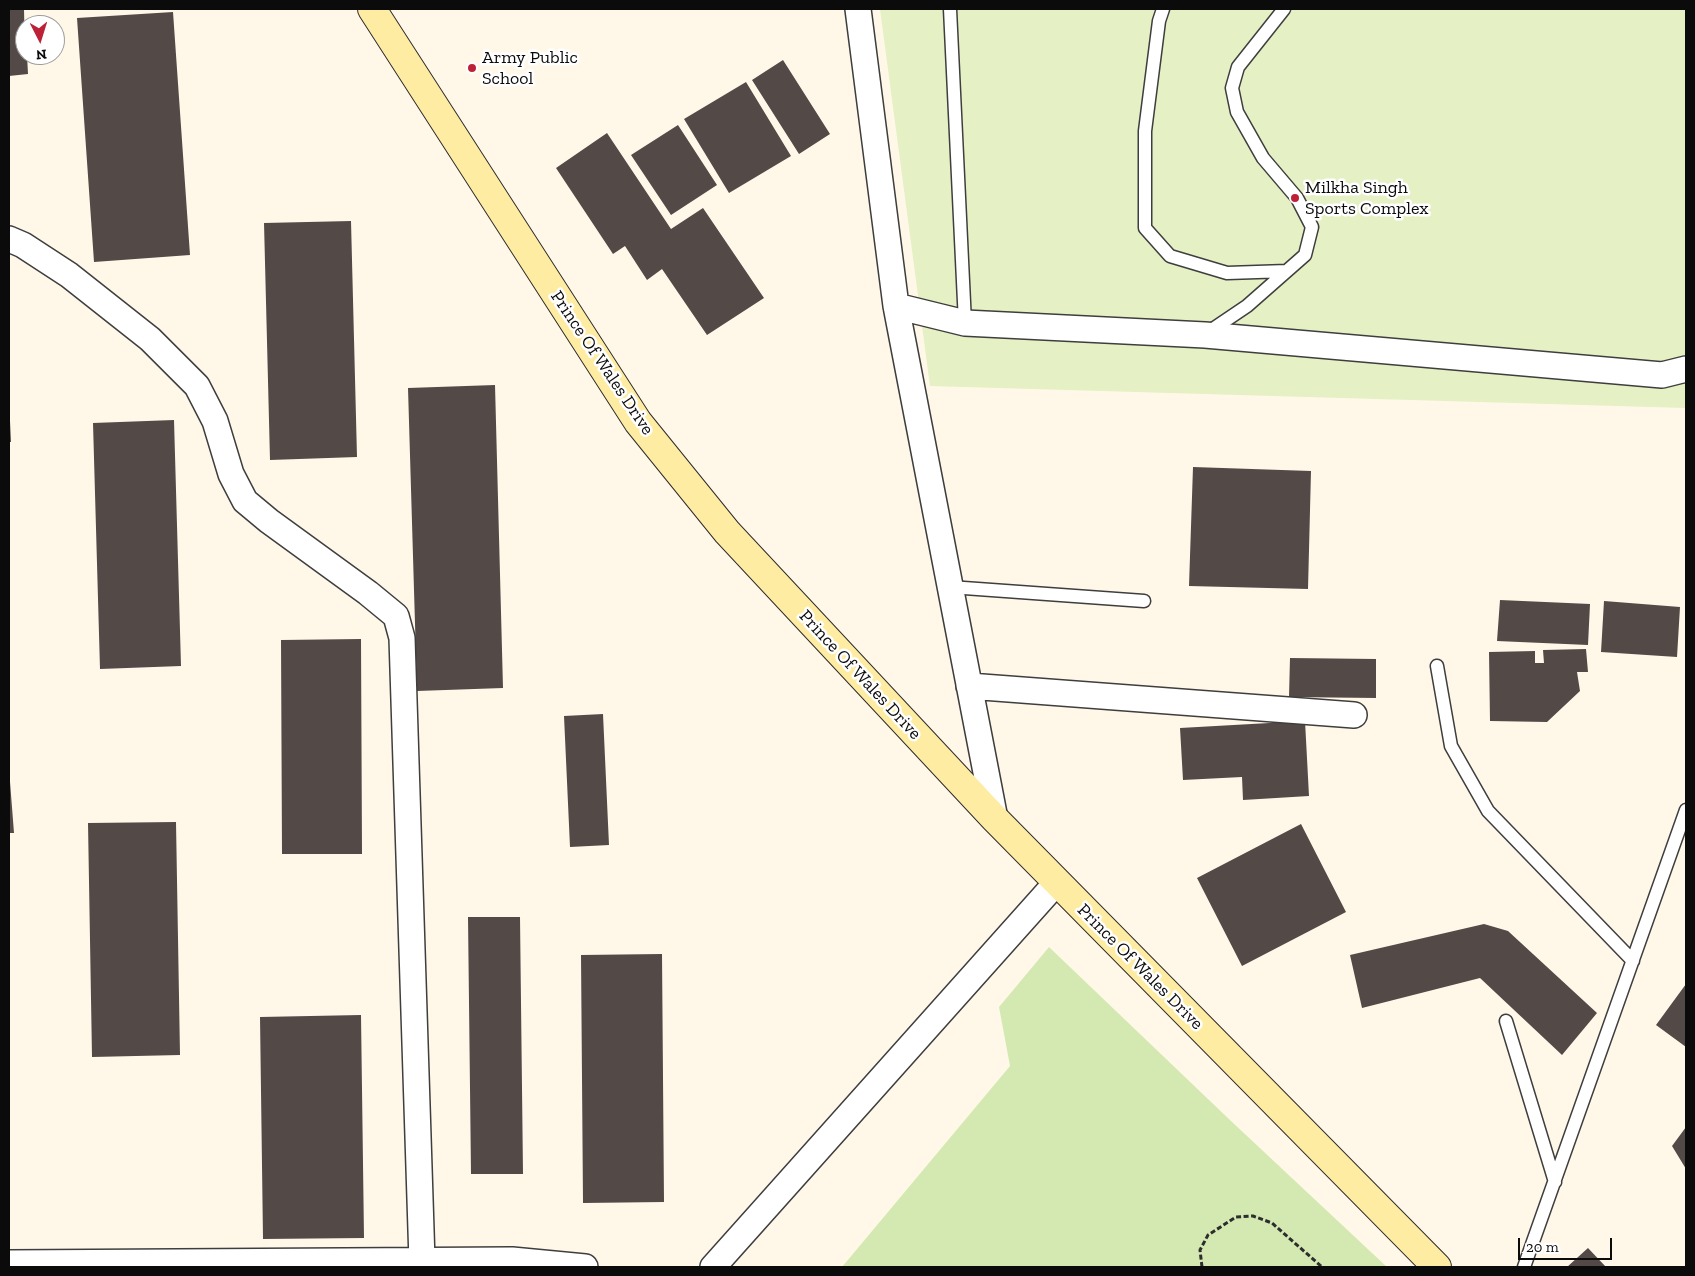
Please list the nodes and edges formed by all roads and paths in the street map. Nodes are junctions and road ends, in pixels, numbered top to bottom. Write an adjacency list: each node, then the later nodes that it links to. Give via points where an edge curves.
1 (372, 9): 18 (main road, Prince Of Wales Drive, via 638,422 726,532)
2 (858, 9): 8 (street)
3 (950, 9): 9 (lane)
4 (1163, 9): 7 (lane, via 1145,131 1145,228 1170,256 1227,273)
5 (1284, 9): 7 (lane, via 1238,67 1232,88 1237,112 1263,158 1297,198 1312,227 1305,255)
6 (9, 239): 23 (street, via 69,274 157,345 198,386 215,421 230,474 245,501 396,616 402,638)
7 (1287, 272): 10 (lane, via 1247,306)
8 (896, 306): 9 (street); 12 (street)
9 (965, 322): 10 (street)
10 (1205, 335): 11 (street, via 1662,375)
11 (1686, 369)
12 (950, 587): 13 (lane); 15 (street)
13 (1144, 601)
14 (1437, 666): 20 (lane, via 1451,746 1488,811)
15 (969, 686): 16 (street); 18 (street)
16 (1354, 715)
17 (1686, 810): 20 (lane)
18 (995, 820): 19 (main road, Prince Of Wales Drive)
19 (1057, 882): 26 (street); 29 (main road, Prince Of Wales Drive)
20 (1633, 961): 22 (lane)
21 (1506, 1021): 22 (lane)
22 (1554, 1182): 30 (lane)
23 (422, 1260): 24 (street); 25 (street, via 512,1260)
24 (9, 1263)
25 (585, 1267)
26 (713, 1267)
27 (1202, 1267): 28 (path, via 1200,1250 1208,1235 1236,1217 1253,1216 1272,1222)
28 (1322, 1267)
29 (1437, 1267)
30 (1524, 1267)

